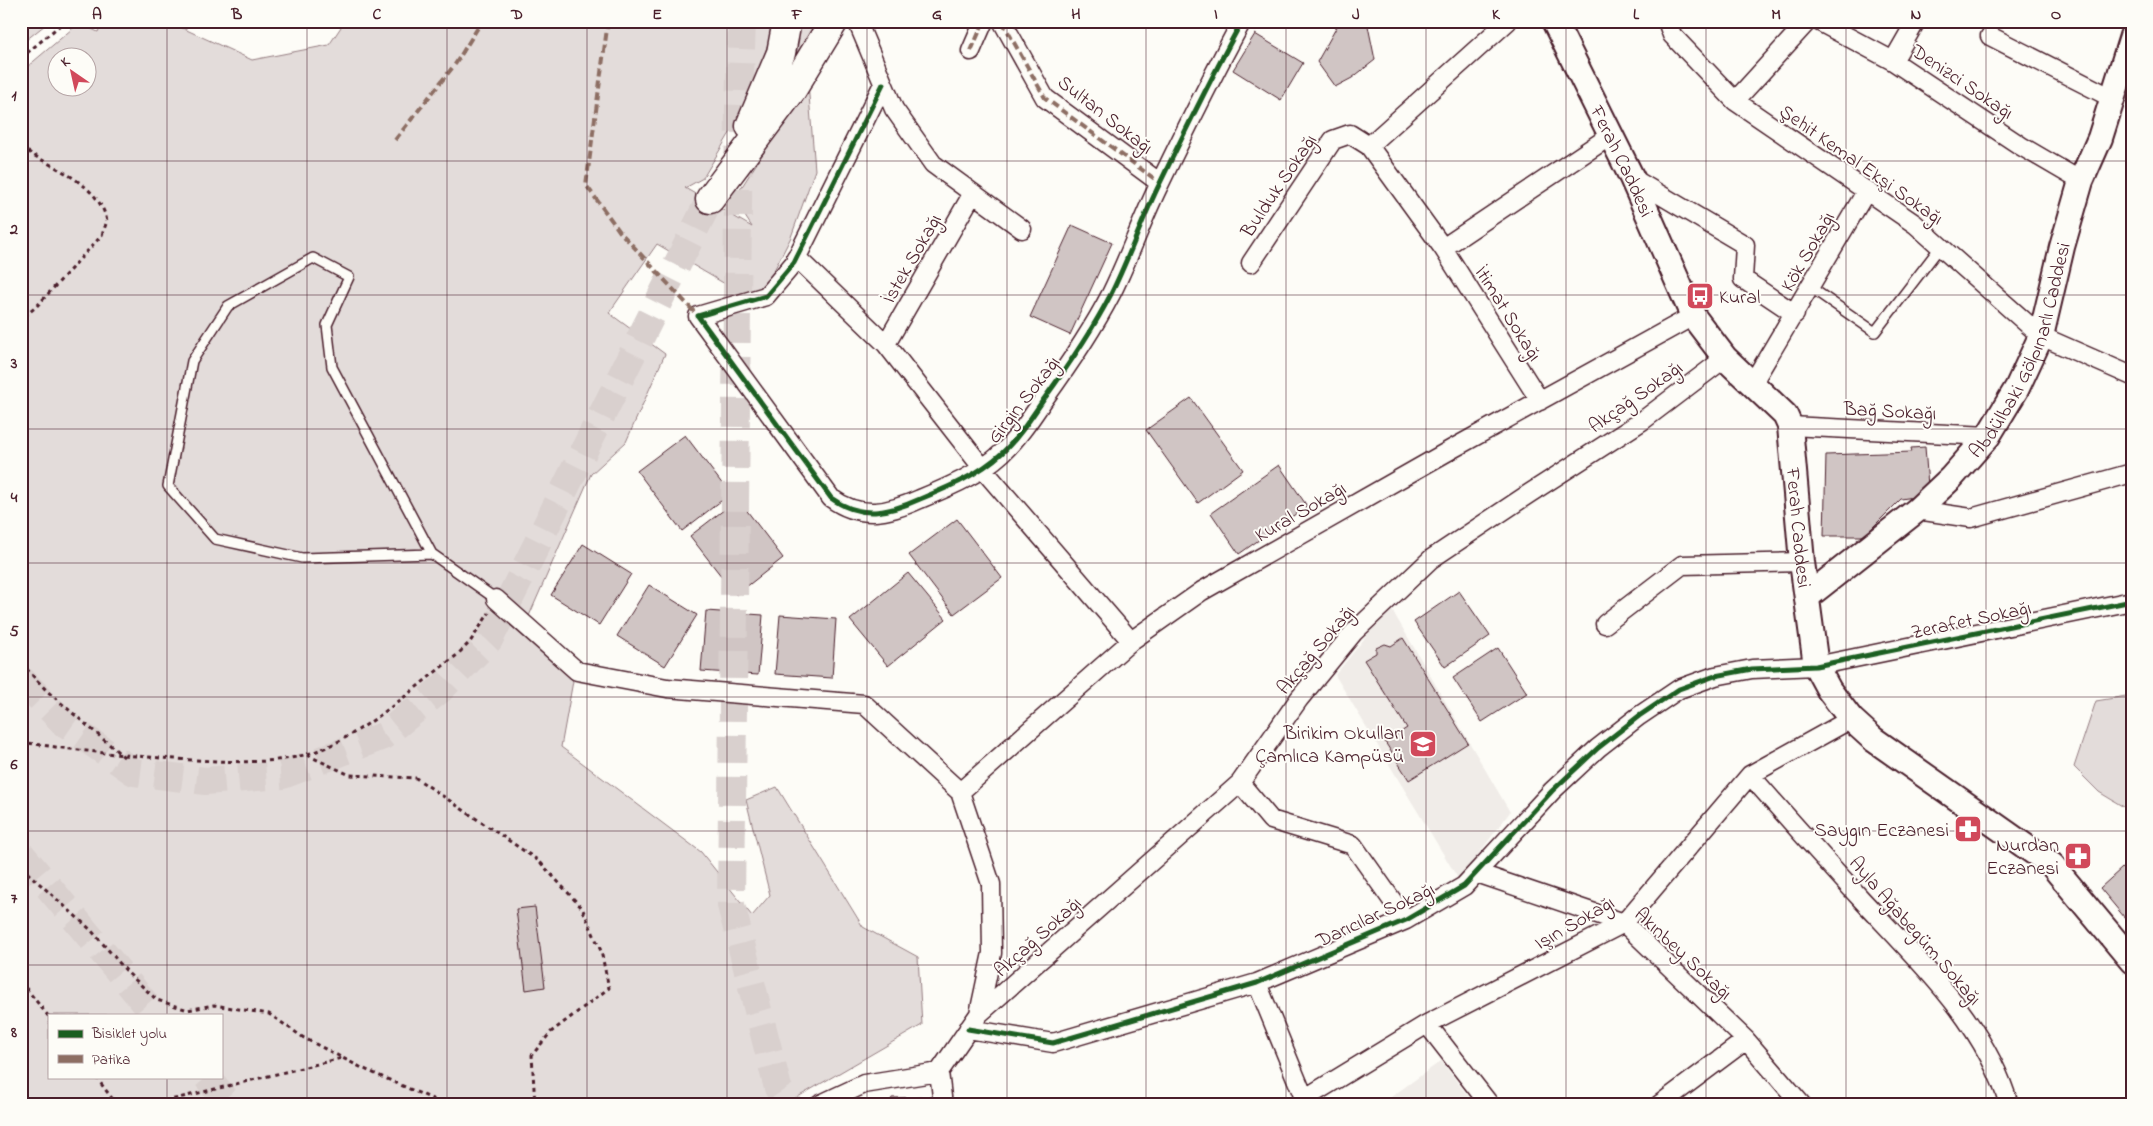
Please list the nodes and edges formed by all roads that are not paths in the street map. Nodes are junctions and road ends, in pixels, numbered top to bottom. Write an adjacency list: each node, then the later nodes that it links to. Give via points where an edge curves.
1 (787, 21): 2 (main road, via 781,53 757,112 710,199 792,90)
2 (834, 21)
3 (857, 21): 17 (street)
4 (984, 21): 15 (street)
5 (1002, 21): 24 (street, Sultan Sokağı, via 1045,98)
6 (1242, 21): 24 (street, Girgin Sokağı)
7 (1508, 21): 21 (street)
8 (1554, 21): 20 (street, Ferah Caddesi)
9 (1667, 21): 19 (street, Şehit Kemal Ekşi Sokağı, via 1672,35)
10 (1808, 21): 19 (street)
11 (1818, 21): 16 (street, Denizci Sokağı)
12 (1916, 21): 16 (street)
13 (1990, 36): 18 (street)
14 (2132, 36): 18 (street, Abdülbaki Gölpınarlı Caddesi)
15 (971, 51)
16 (1893, 61): 23 (street, Denizci Sokağı)
17 (883, 84): 26 (street, via 894,109 933,164); 30 (street)
18 (2112, 98): 23 (street, Abdülbaki Gölpınarlı Caddesi, via 2100,138)
19 (1735, 101): 25 (street, Şehit Kemal Ekşi Sokağı)
20 (1610, 136): 22 (street, Ferah Caddesi); 29 (street)
21 (1369, 146): 29 (street, İtimat Sokağı); 31 (street, Bulduk Sokağı, via 1350,134 1333,140)
22 (1632, 178): 33 (street, via 1745,245 1743,279); 34 (street, Ferah Caddesi)
23 (2081, 182): 35 (street, Abdülbaki Gölpınarlı Caddesi)
24 (1160, 183): 43 (street, Girgin Sokağı, via 1111,294 1076,354 1018,436)
25 (1867, 190): 28 (street, Şehit Kemal Ekşi Sokağı); 32 (street, Kök Sokağı)
26 (973, 193): 27 (street); 36 (street, İstek Sokağı)
27 (1022, 229)
28 (1941, 246): 32 (lane, via 1875,332); 35 (street, Şehit Kemal Ekşi Sokağı)
29 (1443, 248): 40 (street, İtimat Sokağı)
30 (796, 257): 36 (street); 43 (street, Girgin Sokağı, via 766,296 698,316 831,498 842,506 863,512 895,510)
31 (1251, 263)
32 (1810, 287): 33 (street, Kök Sokağı)
33 (1795, 314): 39 (street, Kök Sokağı)
34 (1694, 316): 37 (street, Ferah Caddesi); 40 (street, Kural Sokağı)
35 (2041, 336): 38 (street, Şehit Kemal Ekşi Sokağı); 42 (street, Abdülbaki Gölpınarlı Caddesi, via 2017,388)
36 (886, 344): 43 (street)
37 (1725, 358): 39 (street, Ferah Caddesi); 56 (street, Akçağ Sokağı, via 1642,422 1432,559 1353,633 1299,699)
38 (2132, 376)
39 (1752, 384): 41 (street, Ferah Caddesi, via 1785,415)
40 (1540, 401): 52 (street, Kural Sokağı, via 1202,591)
41 (1790, 426): 42 (street, Bağ Sokağı); 47 (street, Ferah Caddesi)
42 (1988, 436): 45 (street, Abdülbaki Gölpınarlı Caddesi, via 1951,478)
43 (982, 469): 52 (street)
44 (2132, 474): 45 (street, via 1971,518)
45 (1916, 510): 48 (street, Abdülbaki Gölpınarlı Caddesi)
46 (432, 554): 46 (lane, via 302,558 215,539 168,486 192,361 228,306 313,258 349,278 327,325 332,367); 49 (lane)
47 (1802, 562): 48 (street, Ferah Caddesi); 51 (street, via 1682,565)
48 (1808, 596): 53 (street, Ferah Caddesi)
49 (496, 599): 57 (street, via 577,670 667,688 864,704)
50 (2132, 601): 53 (street, Zerafet Sokağı)
51 (1604, 624)
52 (1131, 641): 57 (street, Kural Sokağı)
53 (1816, 666): 54 (street, Ferah Caddesi); 58 (street, Darıcılar Sokağı, via 1752,669 1714,676 1679,689 1598,748 1552,791)
54 (1851, 719): 55 (street, Işın Sokağı); 61 (street, Ferah Caddesi, via 1873,739 2052,865)
55 (1750, 775): 60 (street, Işın Sokağı); 74 (street, Ayla Ağabegüm Sokağı, via 1911,953 1973,1027 1989,1053)
56 (1240, 783): 59 (street, via 1271,820 1353,845); 63 (street, Akçağ Sokağı)
57 (960, 792): 63 (street, via 991,884 992,953)
58 (1477, 873): 59 (street, Darıcılar Sokağı, via 1464,886); 60 (street, Akınbey Sokağı)
59 (1406, 920): 62 (street, Darıcılar Sokağı)
60 (1624, 923): 64 (street, Işın Sokağı); 66 (street, Akınbey Sokağı)
61 (2132, 961)
62 (1257, 983): 65 (street, Darıcılar Sokağı, via 1053,1043); 68 (street)
63 (979, 1014): 65 (street)
64 (1427, 1024): 68 (street, Işın Sokağı); 71 (street)
65 (968, 1029): 67 (street)
66 (1746, 1040): 72 (street); 73 (street, Akınbey Sokağı)
67 (939, 1072): 69 (street, via 864,1084); 70 (street)
68 (1305, 1102)
69 (819, 1105)
70 (943, 1105)
71 (1490, 1105)
72 (1659, 1105)
73 (1802, 1105)
74 (2009, 1105)

